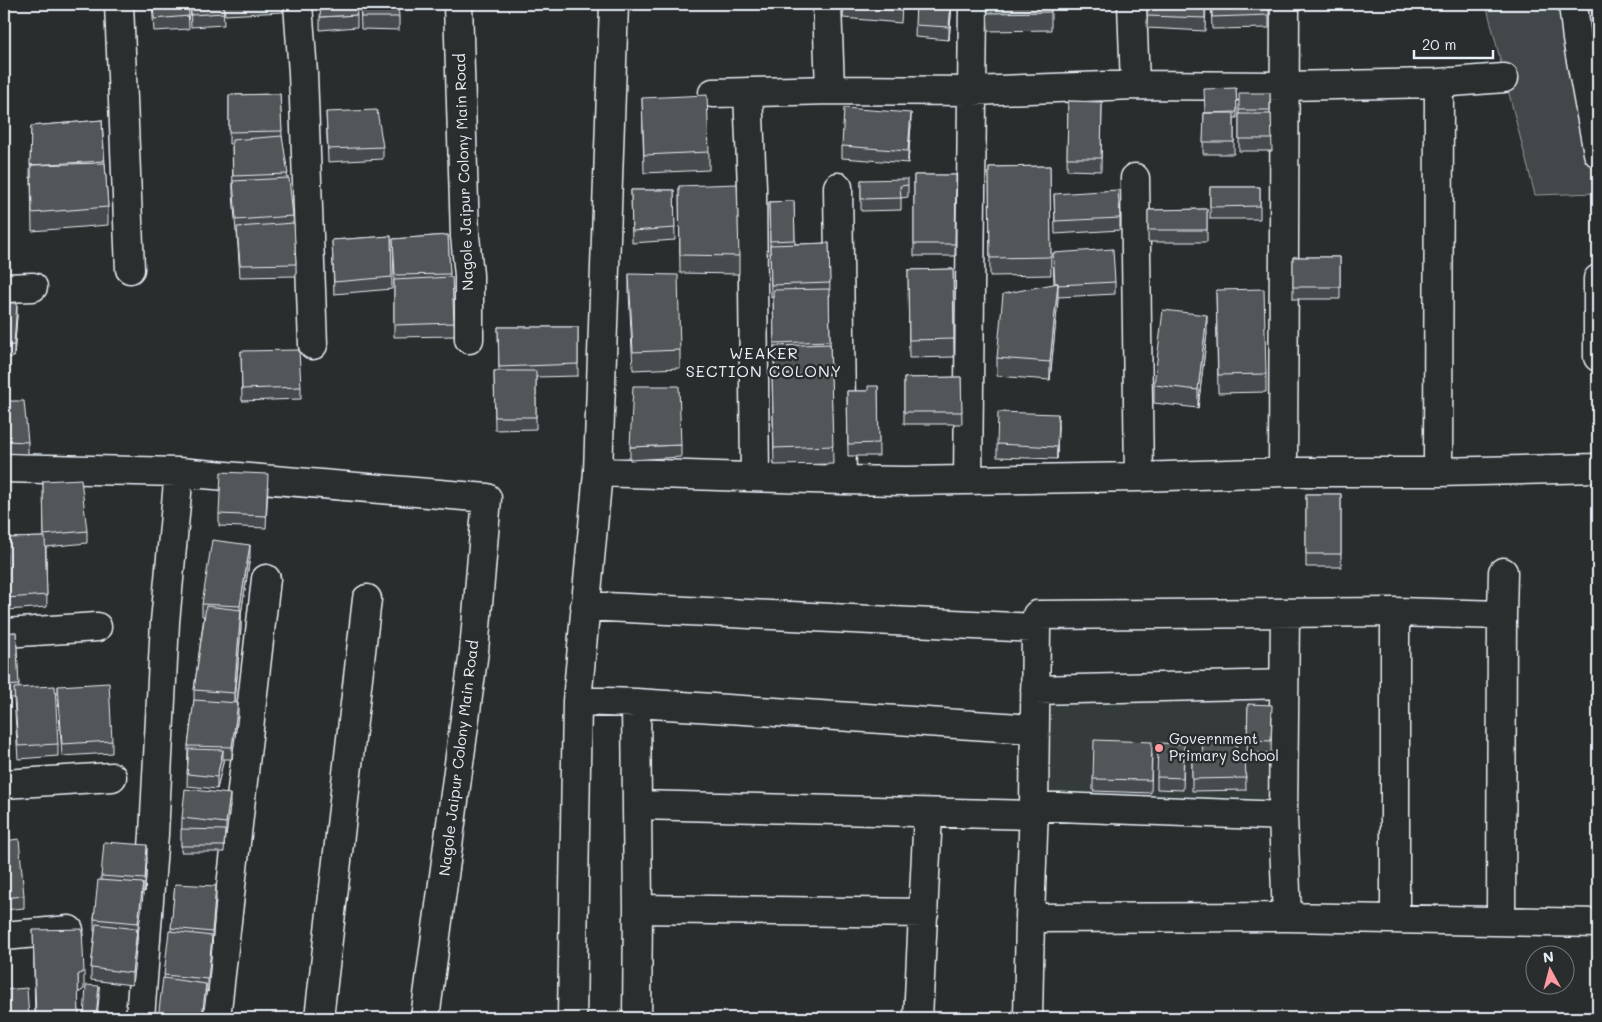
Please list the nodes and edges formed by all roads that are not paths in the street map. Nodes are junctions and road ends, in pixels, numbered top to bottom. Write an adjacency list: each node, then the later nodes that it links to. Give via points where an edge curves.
1 (119, 4): 21 (street)
2 (298, 4): 27 (street)
3 (458, 4): 25 (street, Nagole Jaipur Colony Main Road)
4 (614, 4): 31 (street)
5 (827, 4): 14 (street)
6 (973, 4): 15 (street)
7 (1132, 4): 12 (street)
8 (1285, 4): 13 (street)
9 (1573, 4): 18 (street)
10 (1504, 78): 11 (street)
11 (1439, 83): 13 (street); 33 (street)
12 (1135, 85): 13 (street); 15 (street)
13 (1284, 86): 32 (street)
14 (830, 90): 15 (street); 16 (street)
15 (973, 91): 37 (street)
16 (748, 92): 17 (street); 34 (street)
17 (712, 93)
18 (1598, 152)
19 (1135, 178): 35 (street)
20 (838, 187): 36 (street)
21 (130, 269)
22 (1598, 279): 26 (street)
23 (33, 287): 24 (street)
24 (4, 288)
25 (469, 339)
26 (1598, 344)
27 (313, 345)
28 (4, 468): 30 (street)
29 (1598, 468): 33 (street)
30 (179, 472): 68 (street, via 165,622); 71 (street, Nagole Jaipur Colony Main Road, via 486,498 474,651)
31 (598, 472): 34 (street); 41 (street)
32 (1283, 472): 33 (street); 35 (street)
33 (1438, 472)
34 (755, 477): 36 (street)
35 (1139, 477): 37 (street)
36 (842, 480): 37 (street)
37 (968, 480)
38 (1503, 572): 44 (street)
39 (266, 579): 69 (street)
40 (367, 599): 70 (street)
41 (585, 606): 46 (street); 50 (street)
42 (1395, 612): 43 (street); 44 (street); 63 (street)
43 (1285, 614): 46 (street, via 1037,614); 48 (street)
44 (1502, 615): 64 (street)
45 (97, 627): 47 (street)
46 (1036, 628): 49 (street)
47 (4, 632)
48 (1284, 684): 49 (street); 58 (street)
49 (1034, 690): 52 (street)
50 (577, 701): 51 (street); 72 (street)
51 (636, 703): 52 (street); 55 (street)
52 (1034, 728): 56 (street)
53 (112, 778): 54 (street)
54 (4, 784)
55 (638, 804): 57 (street); 59 (street)
56 (1034, 811): 57 (street); 58 (street); 62 (street)
57 (928, 813): 60 (street)
58 (1283, 816): 61 (street)
59 (638, 909): 60 (street); 73 (street)
60 (924, 913): 74 (street)
61 (1287, 917): 62 (street); 63 (street)
62 (1030, 918): 75 (street)
63 (1395, 918): 64 (street)
64 (1502, 921): 65 (street)
65 (1598, 923)
66 (82, 929): 67 (street)
67 (4, 936)
68 (140, 1018)
69 (216, 1018)
70 (319, 1018)
71 (425, 1018)
72 (572, 1018)
73 (637, 1018)
74 (918, 1018)
75 (1028, 1018)

